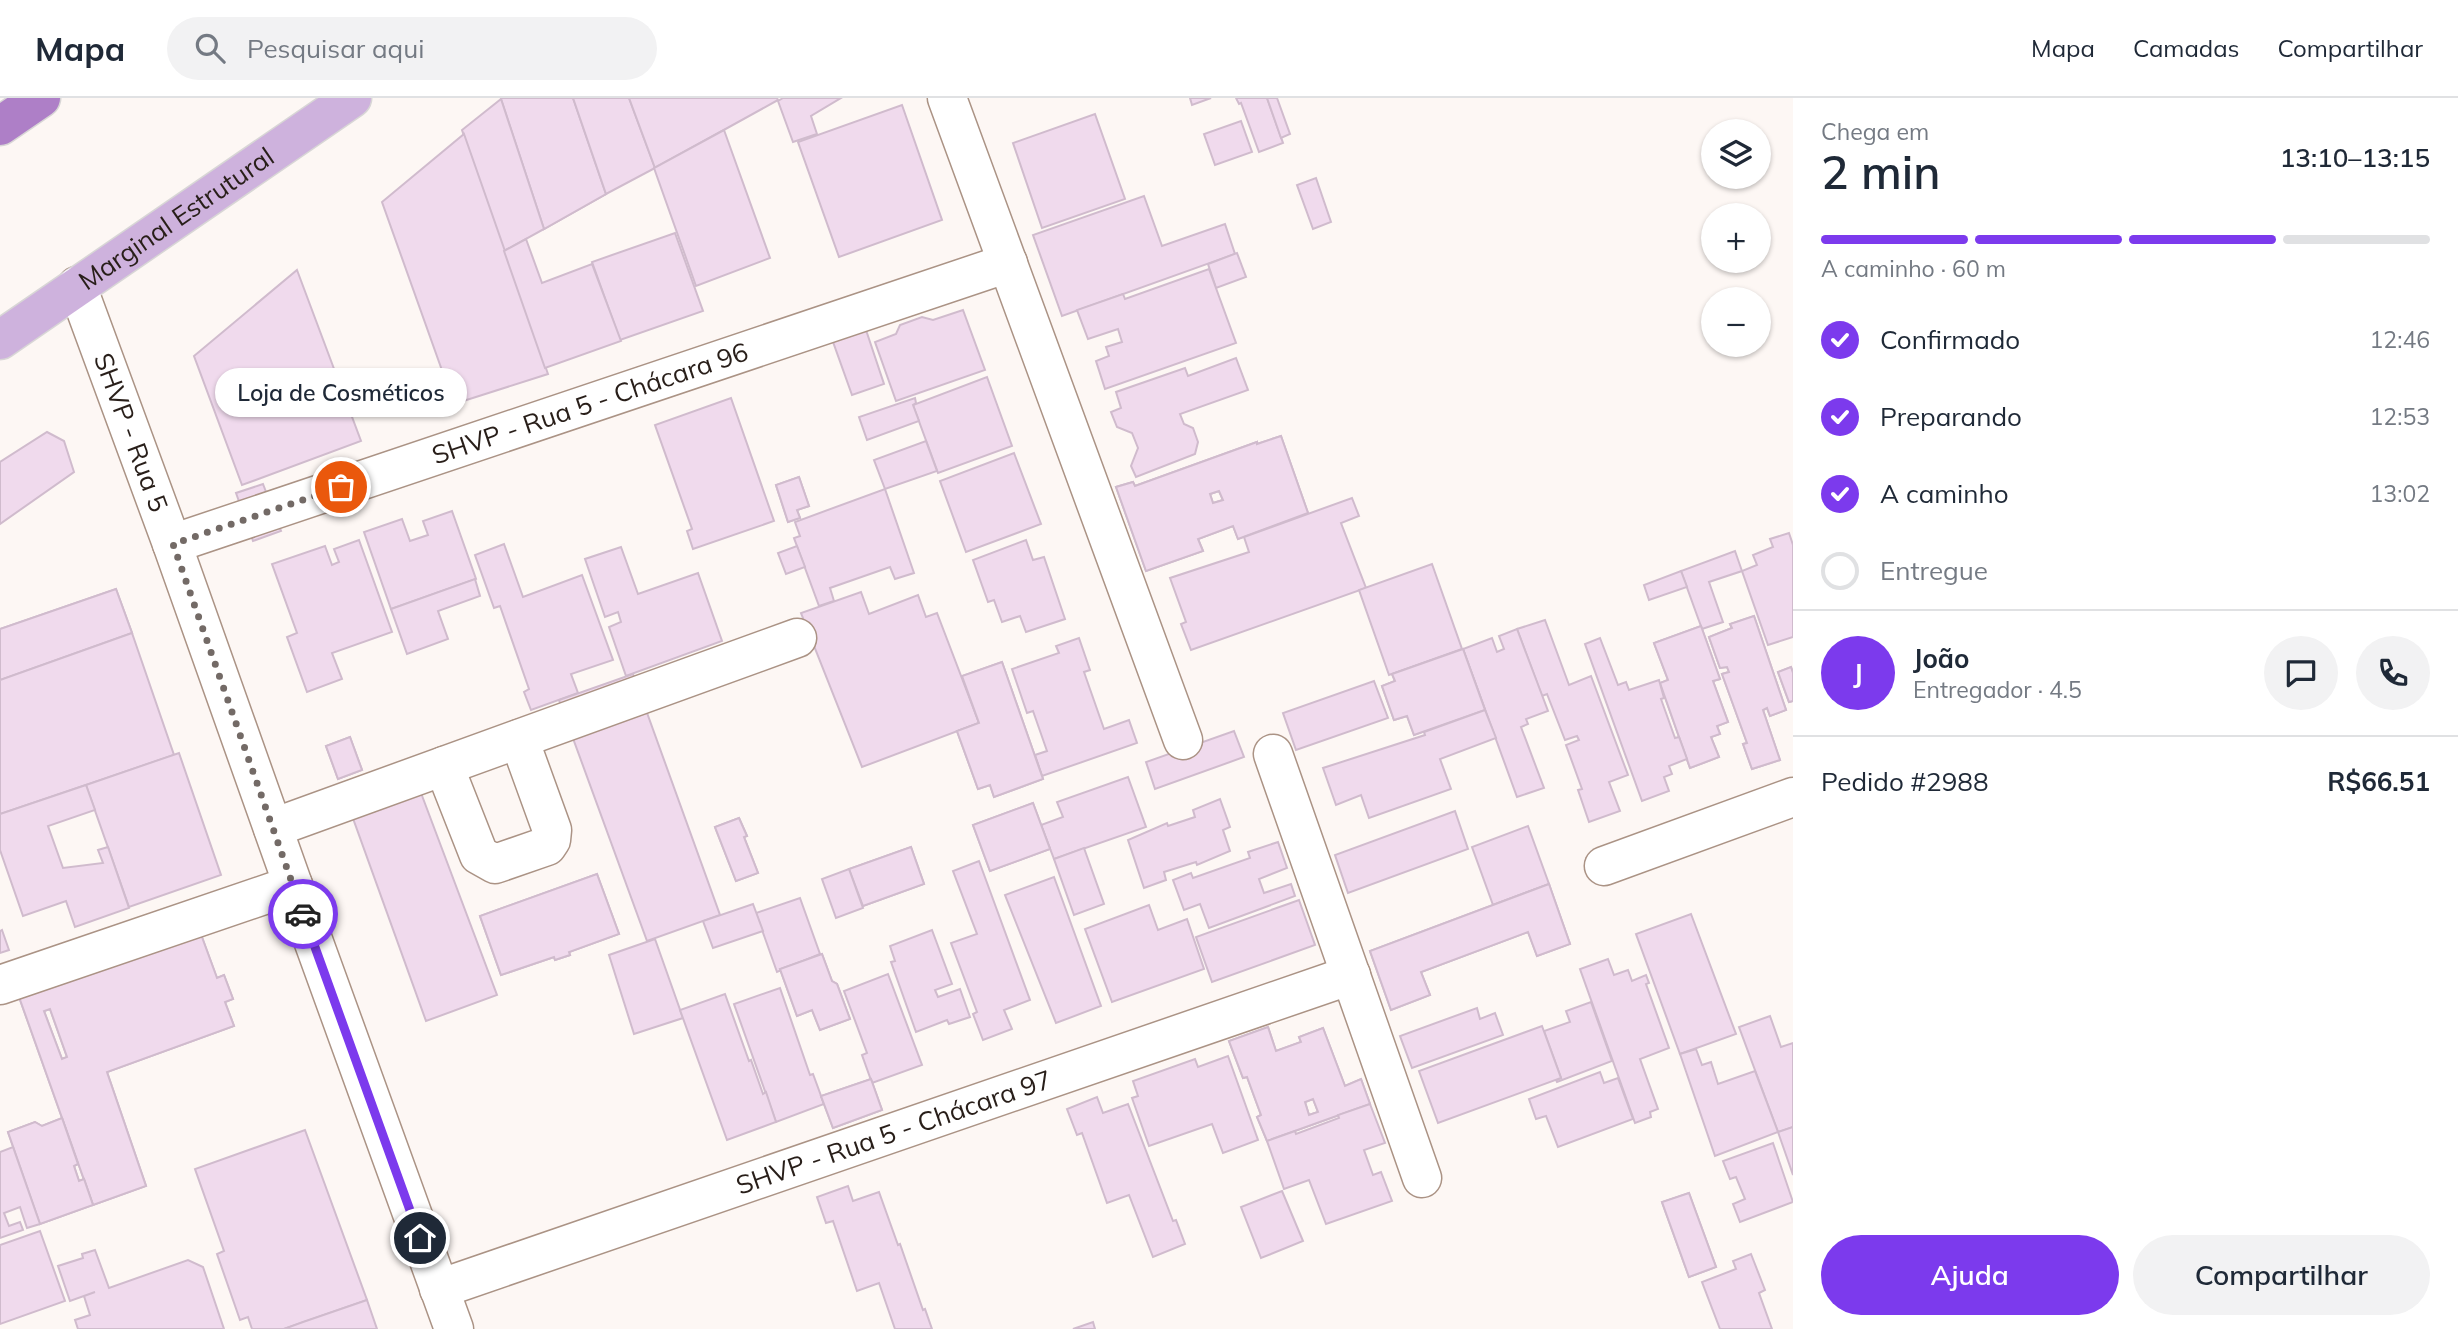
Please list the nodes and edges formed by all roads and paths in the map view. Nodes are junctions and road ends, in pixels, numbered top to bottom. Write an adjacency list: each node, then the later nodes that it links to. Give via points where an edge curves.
1 (41, 98): 4 (highway)
2 (352, 98): 6 (main road, Marginal Estrutural)
3 (947, 98): 5 (street)
4 (0, 126)
5 (1009, 263): 8 (street, SHVP - Rua 5 - Chácara 96); 11 (street)
6 (78, 286): 7 (main road, Marginal Estrutural); 8 (street, SHVP - Rua 5)
7 (0, 340)
8 (173, 544): 15 (street, SHVP - Rua 5)
9 (797, 638): 10 (street)
10 (519, 739): 13 (street); 13 (street, via 552,830 547,846 495,864 479,855)
11 (1183, 740)
12 (1273, 754): 18 (street)
13 (443, 766): 15 (street)
14 (1793, 797): 16 (street)
15 (273, 828): 17 (street, SHVP - Rua 5)
16 (1604, 866)
17 (293, 885): 19 (street); 21 (street, SHVP - Rua 5)
18 (1351, 975): 20 (street); 21 (street, SHVP - Rua 5 - Chácara 97)
19 (0, 985)
20 (1422, 1178)
21 (439, 1289): 22 (street, SHVP - Rua 5)
22 (454, 1329)

